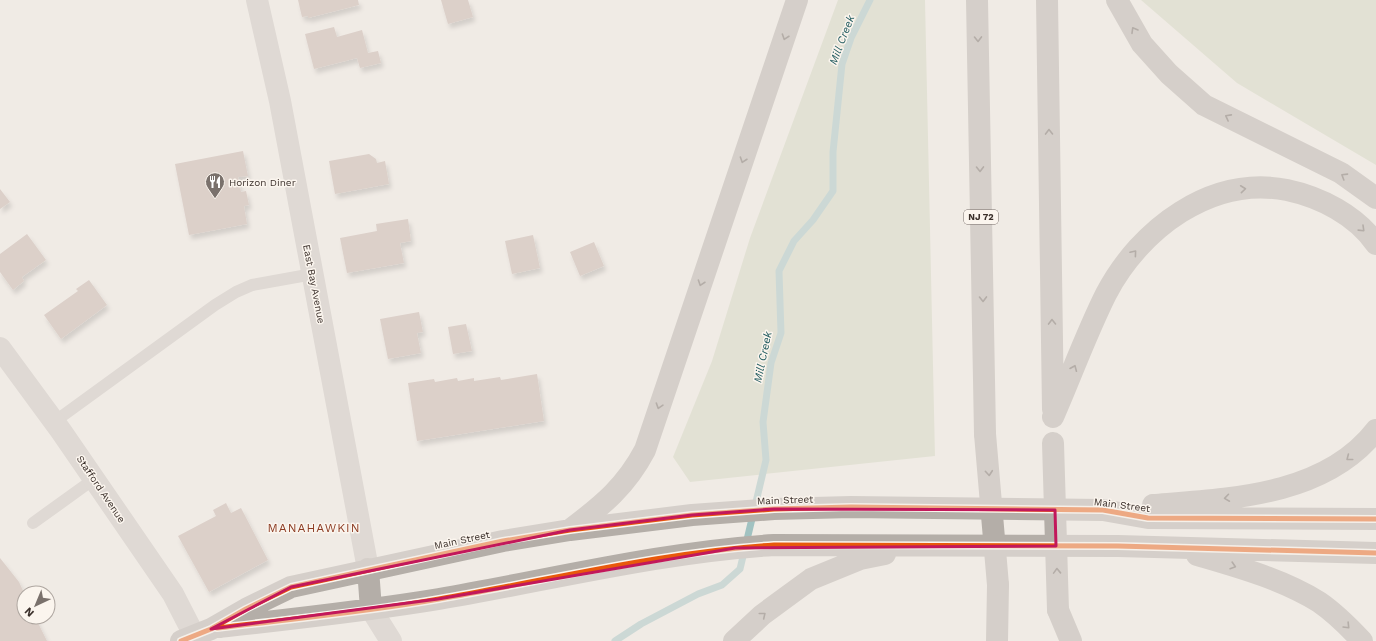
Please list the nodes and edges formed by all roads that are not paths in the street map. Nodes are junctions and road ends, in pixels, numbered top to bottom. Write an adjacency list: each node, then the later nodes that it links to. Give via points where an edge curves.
1 (257, 0): 8 (street, East Bay Avenue, via 280,101)
2 (797, 0): 17 (highway, one-way to 17, via 646,450 635,470 614,495)
3 (977, 0): 24 (highway, NJ 72, one-way to 24, bridge, via 985,434 998,585)
4 (1047, 0): 10 (highway, one-way to 4)
5 (1117, 0): 6 (highway, one-way to 5, via 1341,173 1204,105 1169,74 1142,44)
6 (1376, 198)
7 (1376, 244): 10 (highway, one-way to 7, via 1106,294 1144,242 1158,228 1187,207 1234,190 1281,189 1306,194 1333,206 1355,222)
8 (313, 274): 11 (lane, via 252,285 236,292); 21 (street, East Bay Avenue)
9 (0, 348): 11 (street, Stafford Avenue)
10 (1053, 417): 23 (highway, one-way to 10, bridge)
11 (54, 422): 13 (street, Stafford Avenue)
12 (1376, 430): 14 (highway, one-way to 14, via 1347,459 1322,474 1293,484 1249,495)
13 (94, 480): 16 (lane); 25 (street, Stafford Avenue, via 172,594)
14 (1103, 510): 15 (highway, Main Street, via 1148,518); 17 (highway, Main Street, via 851,507 774,509 692,515)
15 (1376, 519)
16 (33, 523)
17 (570, 530): 21 (highway, Main Street)
18 (920, 545): 19 (highway); 22 (highway, via 774,545 735,548); 28 (highway, one-way to 18, via 762,615 811,579 860,560)
19 (1169, 546): 20 (highway); 33 (highway, one-way to 33, via 1292,587 1319,602)
20 (1376, 553)
21 (368, 569): 22 (highway); 25 (highway, Main Street, via 291,587)
22 (371, 609): 25 (highway); 26 (street); 27 (street)
23 (1058, 610): 31 (highway); 32 (highway)
24 (996, 619): 29 (highway); 30 (highway, NJ 72)
25 (195, 635)
26 (372, 641)
27 (391, 641)
28 (734, 641)
29 (991, 641)
30 (997, 641)
31 (1059, 641)
32 (1071, 641)
33 (1362, 641)

